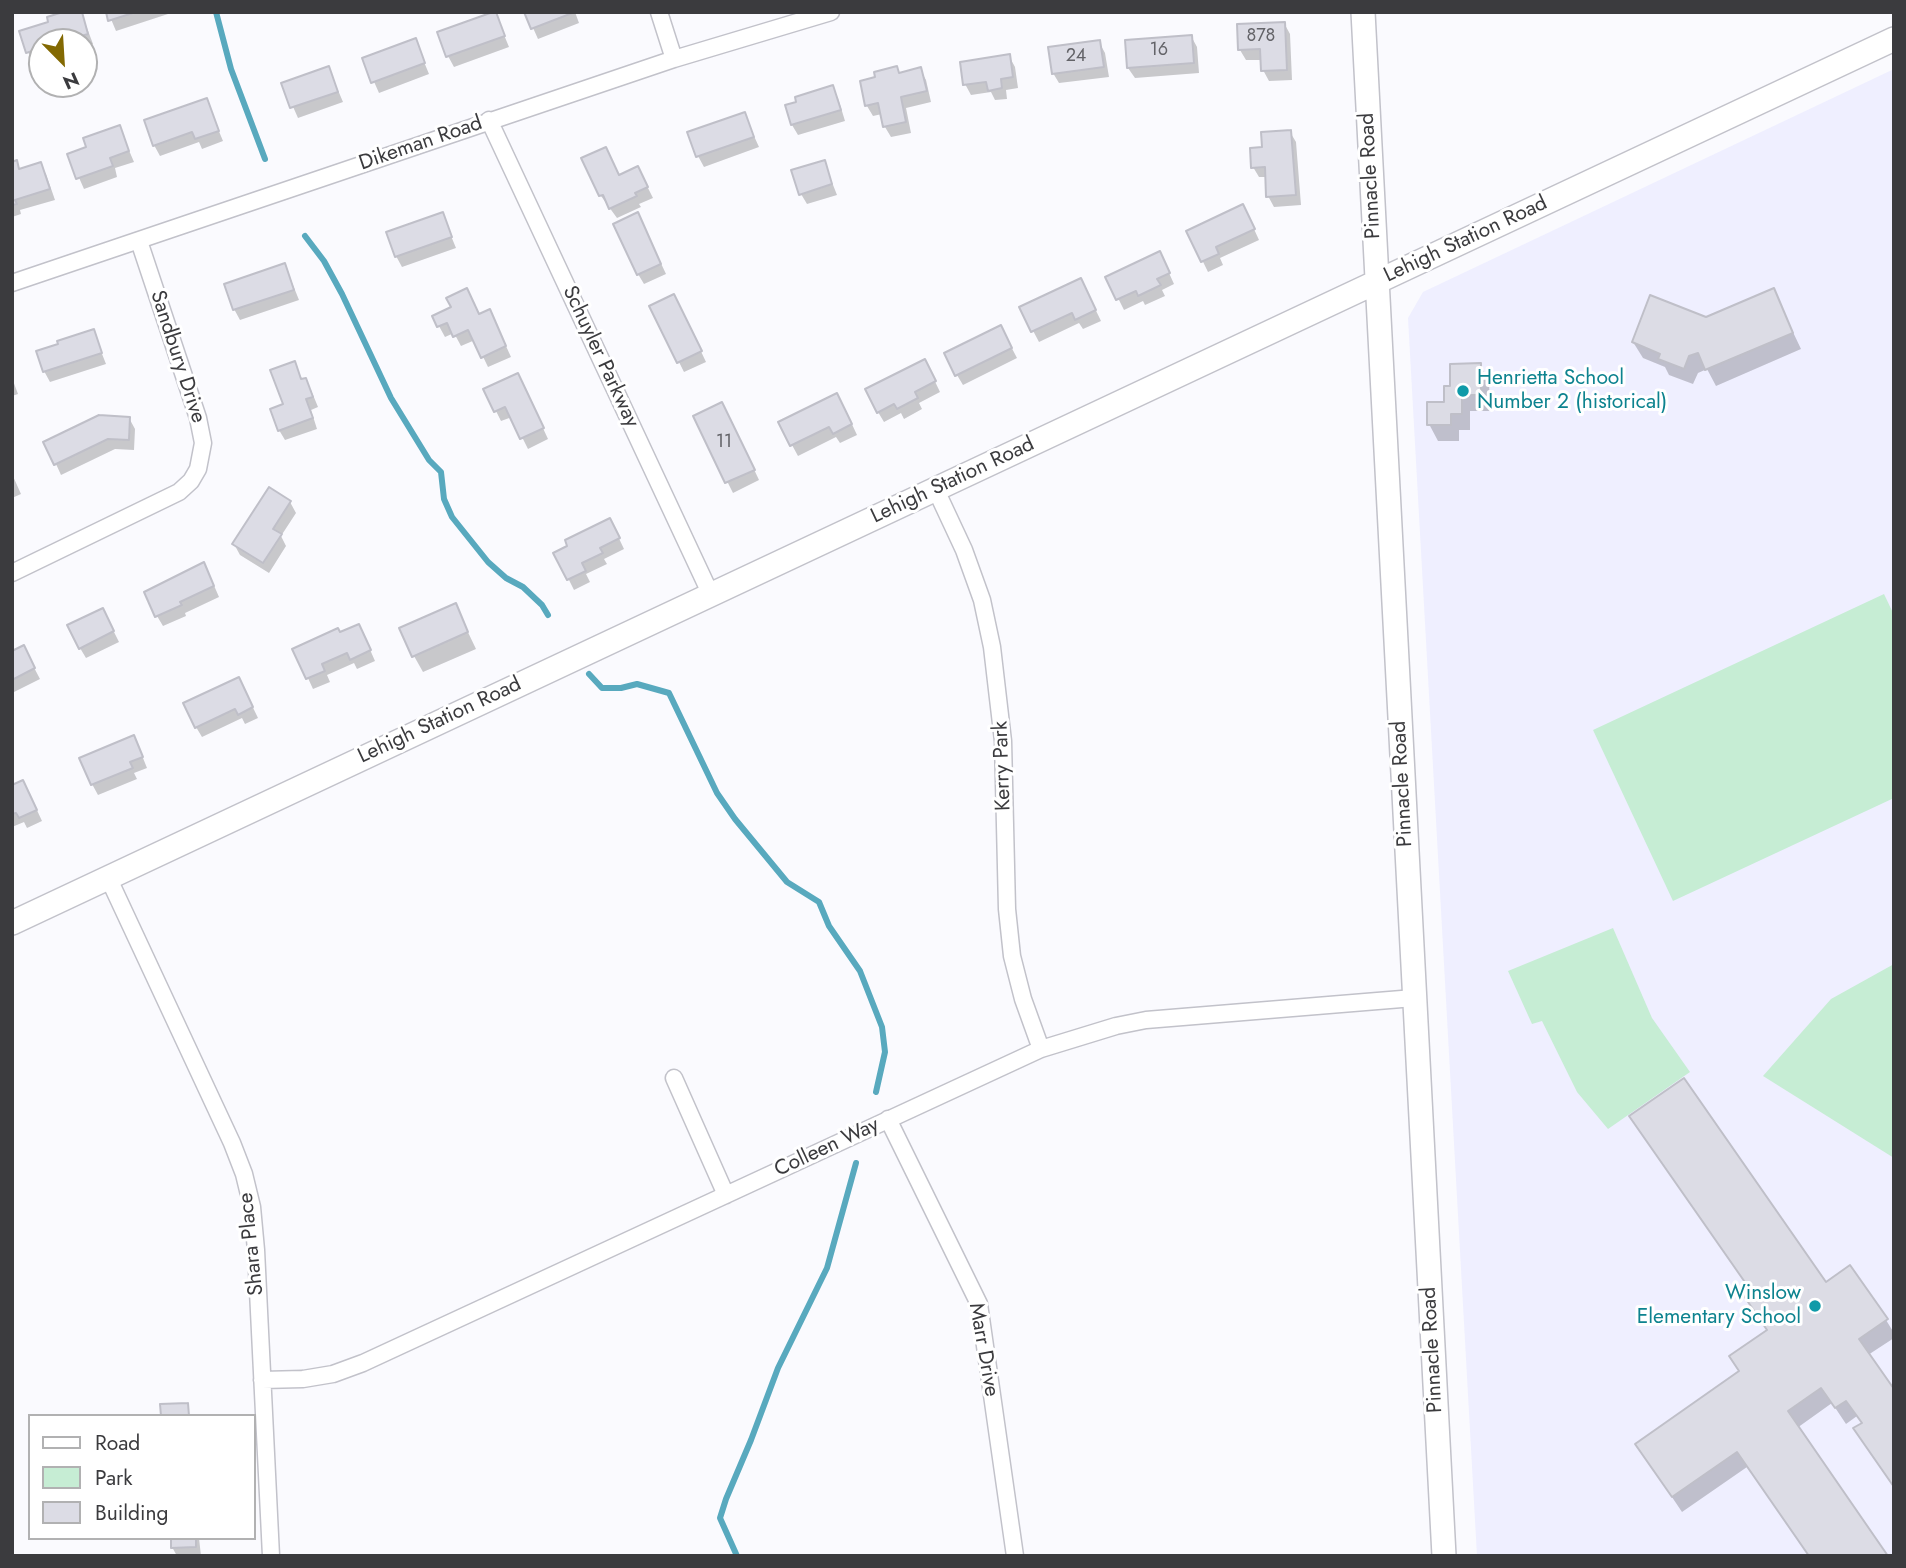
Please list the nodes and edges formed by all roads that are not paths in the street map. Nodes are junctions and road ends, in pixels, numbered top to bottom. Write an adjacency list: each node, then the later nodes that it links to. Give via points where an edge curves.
1 (659, 12): 5 (street)
2 (831, 12): 5 (street, Dikeman Road)
3 (1363, 12): 8 (main road, Pinnacle Road)
4 (1894, 39): 8 (main road, Lehigh Station Road)
5 (674, 59): 6 (street, Dikeman Road)
6 (489, 120): 7 (street, Dikeman Road); 12 (street, Schuyler Parkway)
7 (139, 241): 9 (street, Dikeman Road); 11 (street, Sandbury Drive, via 198,418 203,443 198,469 179,492)
8 (1376, 282): 10 (main road, Lehigh Station Road); 15 (main road, Pinnacle Road)
9 (12, 283)
10 (936, 490): 12 (main road, Lehigh Station Road); 16 (street, Kerry Park, via 982,600 992,648 1003,741 1012,956)
11 (12, 573)
12 (711, 595): 13 (main road, Lehigh Station Road)
13 (108, 877): 14 (main road, Lehigh Station Road); 20 (street, Shara Place, via 244,1174 256,1250)
14 (12, 923)
15 (1414, 998): 16 (street, Colleen Way, via 1146,1020); 23 (main road, Pinnacle Road)
16 (1041, 1049): 18 (street, Colleen Way)
17 (674, 1079): 19 (street)
18 (888, 1119): 19 (street, Colleen Way); 22 (street, Marr Drive, via 979,1304)
19 (726, 1195): 20 (street, Colleen Way, via 363,1363 333,1374)
20 (262, 1380): 21 (street, Shara Place)
21 (271, 1556)
22 (1015, 1556)
23 (1444, 1556)

